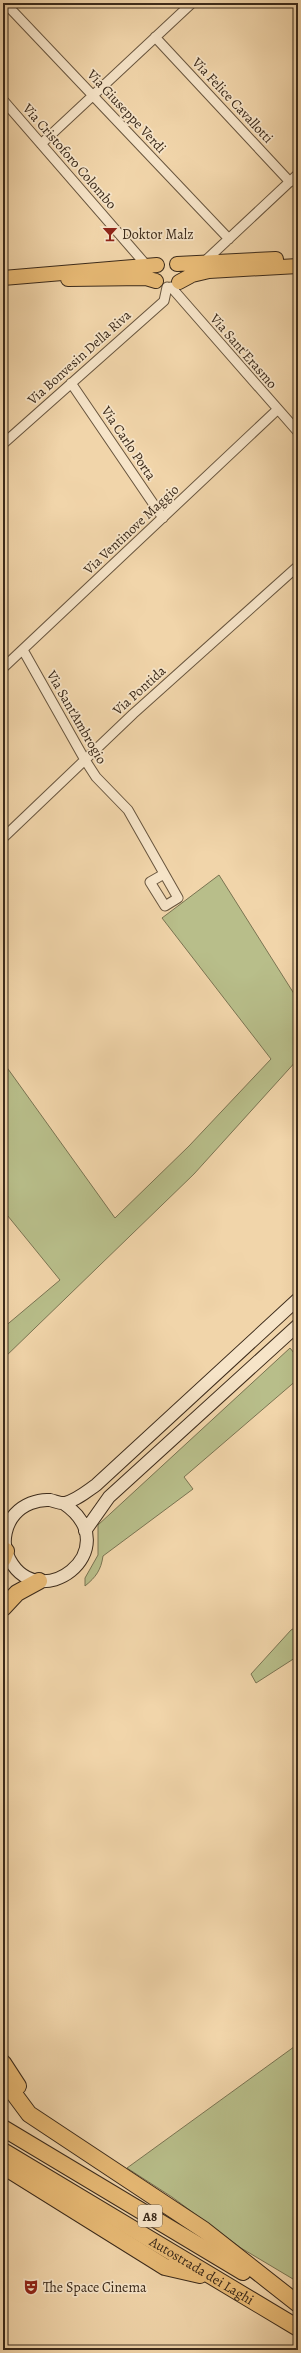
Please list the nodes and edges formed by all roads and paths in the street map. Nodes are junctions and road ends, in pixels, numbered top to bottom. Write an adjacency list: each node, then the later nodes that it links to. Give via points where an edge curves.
1 (5, 3): 4 (street, Via Giuseppe Verdi)
2 (192, 3): 3 (street)
3 (155, 37): 4 (street); 8 (street, Via Felice Cavallotti)
4 (93, 95): 6 (street); 9 (street, Via Giuseppe Verdi)
5 (3, 100): 6 (street, Via Cristoforo Colombo)
6 (41, 144): 13 (street, Via Cristoforo Colombo)
7 (298, 174): 8 (street)
8 (290, 182): 9 (street)
9 (229, 239): 11 (street)
10 (298, 258): 11 (main road)
11 (204, 262): 12 (main road)
12 (177, 264): 13 (main road, via 168,260); 17 (main road, via 181,271)
13 (152, 265): 15 (main road, via 86,269); 17 (main road, via 154,273)
14 (298, 266): 17 (main road, via 209,271)
15 (42, 276): 16 (main road); 17 (main road, via 79,279 146,278)
16 (3, 278)
17 (168, 284): 18 (street, Via Bonvesin Della Riva, via 164,301); 19 (street, Via Sant'Erasmo)
18 (71, 383): 21 (street, Via Bonvesin Della Riva); 22 (street, Via Carlo Porta)
19 (278, 410): 20 (street, Via Sant'Erasmo); 22 (street, Via Ventinove Maggio)
20 (298, 432)
21 (3, 444)
22 (163, 518): 24 (street, Via Ventinove Maggio)
23 (298, 566): 26 (street, Via Pontida)
24 (24, 650): 25 (street, Via Ventinove Maggio); 26 (street, Via Sant'Ambrogio)
25 (3, 668)
26 (85, 760): 27 (street, Via Pontida); 28 (street, Via Sant'Ambrogio, via 96,776 128,810)
27 (3, 838)
28 (164, 874)
29 (298, 1299): 31 (street, via 96,1485 80,1497)
30 (298, 1325): 32 (street, via 109,1497)
31 (63, 1504): 32 (street, via 81,1519); 33 (street, via 50,1500 36,1501 24,1506 7,1526)
32 (85, 1530): 34 (street, via 86,1544 83,1557 76,1568 65,1577 52,1581)
33 (4, 1555): 34 (street, via 18,1571)
34 (38, 1581): 35 (highway, via 17,1593)
35 (3, 1608)
36 (3, 2063): 39 (highway, via 31,2105)
37 (3, 2079): 39 (highway, via 29,2114)
38 (3, 2128): 43 (highway, Autostrada dei Laghi / A8)
39 (68, 2140): 43 (highway, via 204,2230)
40 (3, 2151): 42 (highway, Autostrada dei Laghi / A8)
41 (3, 2166): 42 (highway, via 165,2267)
42 (217, 2280): 44 (highway, Autostrada dei Laghi / A8)
43 (298, 2304)
44 (298, 2328)

